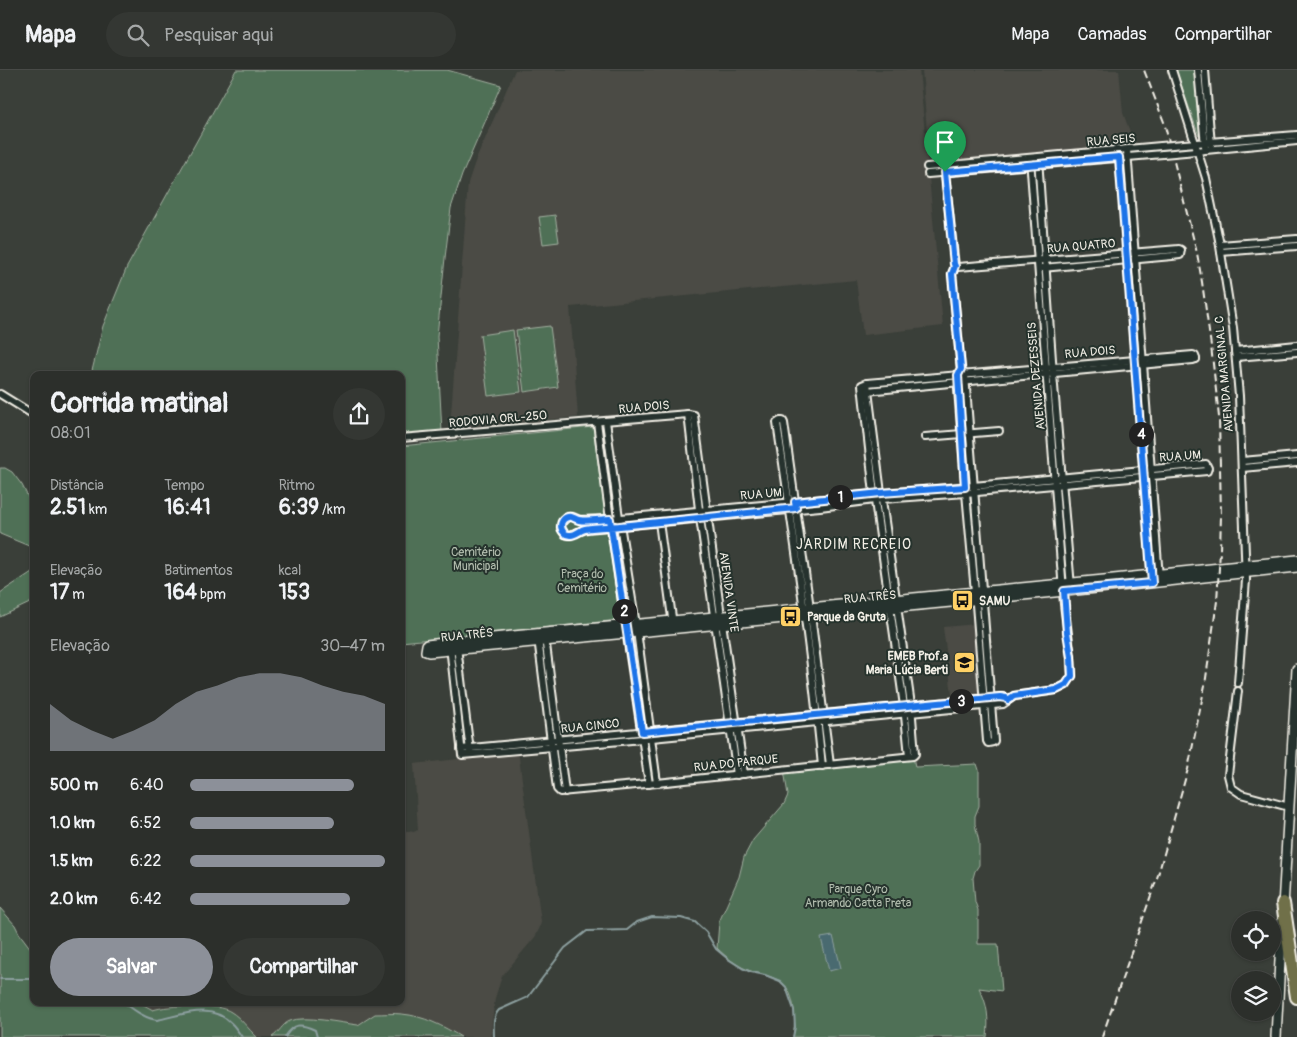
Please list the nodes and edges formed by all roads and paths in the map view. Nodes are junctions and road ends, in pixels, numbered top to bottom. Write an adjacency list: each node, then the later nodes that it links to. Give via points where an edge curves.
1 (1172, 70): 6 (street, AVENIDA MARGINAL C)
2 (1198, 70): 6 (street)
3 (1205, 70): 6 (street)
4 (1297, 134): 6 (street, RUA SEIS)
5 (1297, 141): 6 (street, RUA SEIS)
6 (1204, 146): 7 (street, RUA SEIS, bridge, via 1184,144); 7 (street, RUA SEIS, bridge, via 1185,152); 15 (street, AVENIDA MARGINAL C, via 1206,178)
7 (1162, 150): 8 (street, RUA SEIS)
8 (1127, 153): 9 (street, RUA SEIS); 17 (street)
9 (1119, 154): 10 (street, RUA SEIS); 17 (street)
10 (1034, 161): 11 (street, RUA SEIS); 18 (street, AVENIDA DEZESSEIS)
11 (947, 169): 12 (street, RUA SEIS); 19 (street)
12 (928, 170)
13 (1297, 239): 15 (street)
14 (1297, 246): 15 (street)
15 (1221, 248): 24 (street, AVENIDA MARGINAL C)
16 (1172, 253): 17 (street, RUA QUATRO)
17 (1131, 257): 18 (street, RUA QUATRO); 20 (street, RUA QUATRO); 25 (street)
18 (1042, 261): 19 (street, RUA QUATRO); 20 (street, AVENIDA DEZESSEIS); 21 (street, AVENIDA DEZESSEIS)
19 (955, 266): 27 (street, via 952,274)
20 (1046, 268): 21 (street, RUA QUATRO); 26 (street, AVENIDA DEZESSEIS)
21 (1039, 269): 26 (street, AVENIDA DEZESSEIS)
22 (1297, 345): 24 (street)
23 (1297, 352): 24 (street)
24 (1236, 354): 39 (street, AVENIDA MARGINAL C)
25 (1139, 362): 25 (street, RUA DOIS, via 1193,360 1196,357 1193,355); 26 (street, RUA DOIS); 40 (street)
26 (1050, 371): 27 (street, RUA DOIS); 41 (street, AVENIDA DEZESSEIS)
27 (961, 377): 34 (street); 43 (street, RUA DOIS, via 865,388)
28 (0, 394): 29 (street)
29 (30, 413)
30 (690, 414): 31 (street, RUA DOIS); 45 (street, AVENIDA VINTE, via 694,416)
31 (606, 421): 32 (street, RUA DOIS); 46 (street)
32 (597, 422): 36 (street, RODOVIA ORL-250); 47 (street)
33 (999, 431): 34 (street)
34 (965, 434): 35 (street); 42 (street)
35 (925, 437)
36 (405, 438)
37 (1297, 456): 39 (street)
38 (1297, 463): 39 (street)
39 (1242, 464): 53 (street, AVENIDA MARGINAL C)
40 (1147, 473): 40 (street, RUA UM, via 1207,471 1208,468 1206,464); 41 (street, RUA UM); 54 (street)
41 (1059, 481): 42 (street, RUA UM); 55 (street, AVENIDA DEZESSEIS)
42 (969, 490): 43 (street, RUA UM); 56 (street)
43 (878, 497): 44 (street, RUA UM); 57 (street)
44 (793, 505): 44 (street, via 784,424 780,421 777,424); 45 (street, RUA UM); 58 (street)
45 (703, 514): 46 (street, RUA UM); 48 (street, RUA UM); 59 (street, AVENIDA VINTE)
46 (619, 518): 47 (street, RUA UM); 49 (street)
47 (610, 519): 50 (street); 50 (street, RUA UM, via 568,517 561,527 565,534 570,535 586,529)
48 (659, 522): 49 (street, RUA UM); 60 (street)
49 (620, 526): 50 (street, RUA UM); 61 (street)
50 (611, 527): 62 (street)
51 (1297, 560): 53 (street, RUA TRÊS)
52 (1297, 567): 53 (street, RUA TRÊS)
53 (1246, 569): 54 (street, RUA TRÊS); 66 (street, AVENIDA MARGINAL C)
54 (1155, 579): 55 (street, RUA TRÊS)
55 (1068, 587): 56 (street, RUA TRÊS); 68 (street, AVENIDA DEZESSEIS, via 1067,632 1072,676 1066,685 1056,690 1014,696)
56 (979, 596): 57 (street, RUA TRÊS); 69 (street)
57 (893, 604): 58 (street, RUA TRÊS); 70 (street)
58 (807, 611): 59 (street, RUA TRÊS); 71 (street)
59 (718, 620): 60 (street, RUA TRÊS); 72 (street, AVENIDA VINTE); 73 (street, AVENIDA VINTE)
60 (673, 624): 61 (street, RUA TRÊS)
61 (636, 628): 62 (street, RUA TRÊS); 74 (street)
62 (626, 629): 63 (street, RUA TRÊS); 74 (street)
63 (541, 637): 64 (street, RUA TRÊS); 75 (street)
64 (454, 646): 76 (street); 76 (street, RUA CINCO, via 462,752)
65 (1297, 669): 82 (street)
66 (1238, 683)
67 (1238, 690): 82 (street, via 1228,775 1232,787 1241,794)
68 (1008, 700): 69 (street, RUA CINCO, via 1006,703)
69 (988, 702): 69 (street, via 987,741 988,743 994,740); 70 (street, RUA CINCO)
70 (908, 709): 71 (street, RUA CINCO); 77 (street, RUA DO PARQUE, via 911,756)
71 (821, 718): 72 (street, RUA CINCO); 77 (street); 78 (street)
72 (738, 726): 73 (street, RUA CINCO); 79 (street, AVENIDA VINTE)
73 (729, 727): 74 (street, RUA CINCO); 80 (street, AVENIDA VINTE)
74 (646, 735): 75 (street, RUA CINCO); 81 (street)
75 (555, 744): 76 (street, RUA CINCO); 81 (street, RUA DO PARQUE, via 557,789 562,792)
76 (470, 752)
77 (830, 765): 78 (street, RUA DO PARQUE)
78 (822, 766): 79 (street, RUA DO PARQUE)
79 (744, 774): 80 (street, RUA DO PARQUE)
80 (737, 775): 81 (street, RUA DO PARQUE)
81 (653, 783)
82 (1289, 807): 83 (street)
83 (1283, 904): 84 (highway); 85 (street)
84 (1297, 997)
85 (1276, 1037)

